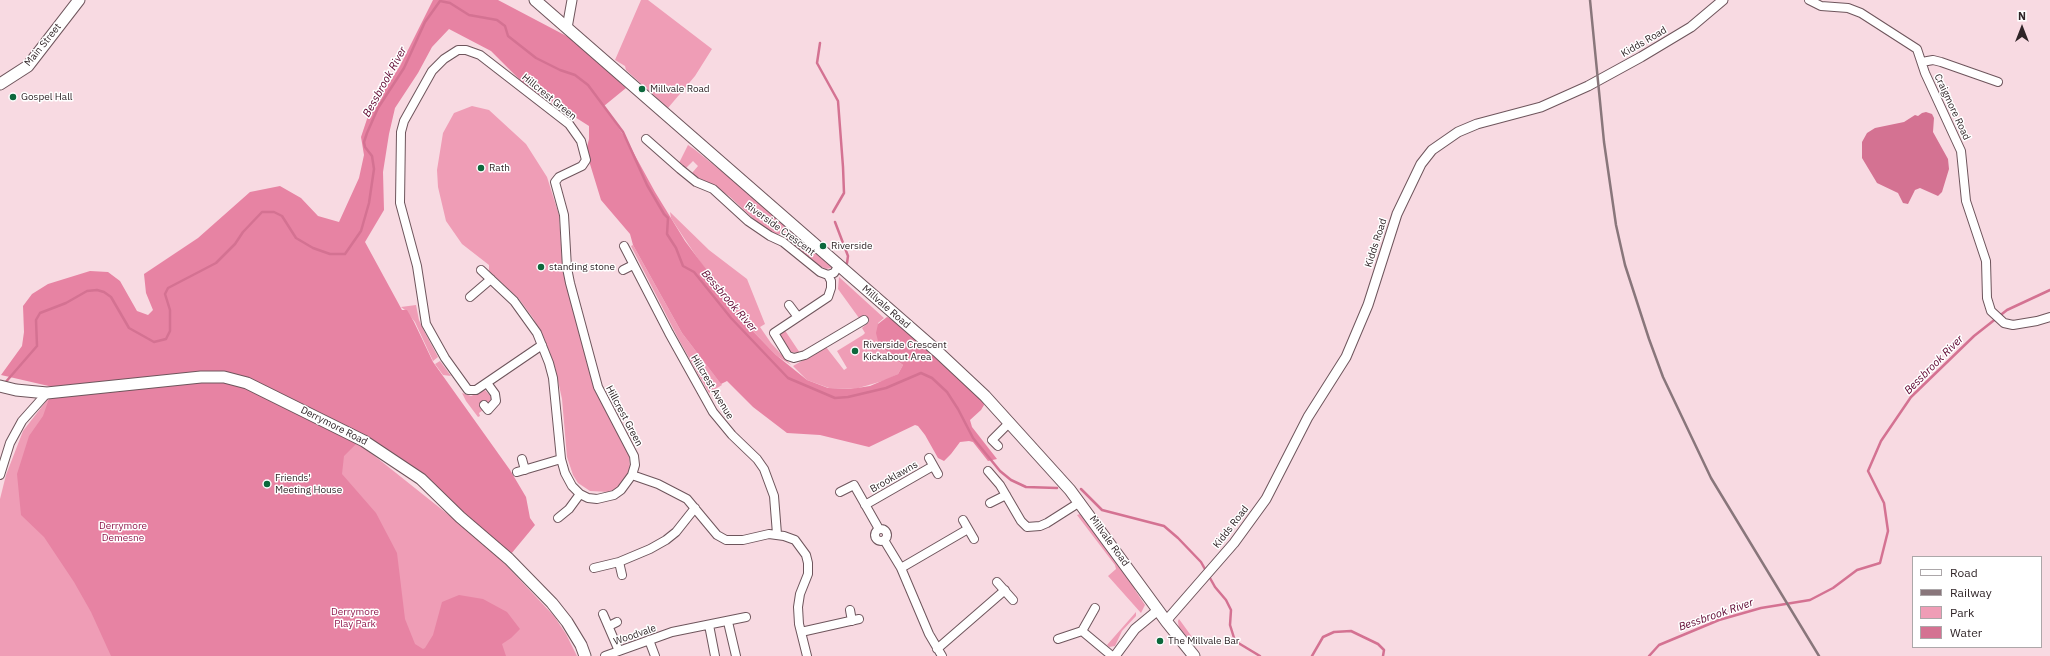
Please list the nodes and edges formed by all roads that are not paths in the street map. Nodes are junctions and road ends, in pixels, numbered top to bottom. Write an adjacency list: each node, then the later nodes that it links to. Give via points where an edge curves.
1 (79, 0): 9 (main road, Main Street, via 28,66)
2 (535, 0): 6 (main road, Millvale Road)
3 (572, 0): 6 (street)
4 (1723, 0): 62 (street, Kidds Road, via 1691,27 1594,83 1541,107 1477,124 1458,132 1432,150 1421,164 1397,214 1368,305 1346,357 1308,417 1266,499 1234,544)
5 (1809, 0): 7 (street, Craigmore Road, via 1821,6 1848,8 1868,16 1912,45 1920,54)
6 (567, 28): 13 (main road, Millvale Road)
7 (1922, 62): 8 (street, via 1941,62); 21 (street, Craigmore Road, via 1961,151 1966,201 1984,251 1988,298 1997,318 2007,324 2030,323)
8 (1998, 82)
9 (0, 84)
10 (646, 139): 16 (street, Riverside Crescent, via 696,182 713,189 748,220 783,242 820,272)
11 (624, 246): 12 (street, Hillcrest Avenue)
12 (633, 265): 15 (street); 48 (street, Hillcrest Avenue, via 713,412 764,469 775,501)
13 (839, 266): 16 (street); 28 (main road, Millvale Road, via 937,351)
14 (481, 270): 17 (street)
15 (623, 270)
16 (828, 275): 20 (street, via 831,281 830,294)
17 (491, 279): 18 (street); 23 (street, via 522,310)
18 (470, 297)
19 (789, 305): 20 (street)
20 (798, 317): 22 (street, via 774,333 788,356 794,358 804,355)
21 (2050, 317)
22 (864, 320)
23 (542, 345): 24 (street, Hillcrest Green); 31 (street, via 553,378)
24 (487, 382): 27 (street, via 495,394 496,401 488,410); 37 (street, Hillcrest Green, via 476,390 464,387 426,324 417,266 400,203 401,132 404,121 432,71 458,50 480,55 568,124 581,141 586,160 582,166 559,177 555,182 564,216 567,268 598,386 634,456)
25 (3, 387): 26 (main road, Derrymore Road)
26 (47, 393): 36 (street, via 22,421 10,443); 73 (main road, Derrymore Road, via 201,377 224,377 247,383 269,393 364,441 421,479 509,559 552,603 567,622)
27 (484, 405)
28 (1010, 422): 29 (street, via 992,440); 41 (main road, Millvale Road)
29 (998, 446)
30 (522, 459): 32 (street)
31 (561, 459): 32 (street); 39 (street, via 572,486)
32 (525, 470): 34 (street)
33 (988, 471): 40 (street)
34 (517, 472)
35 (938, 474): 43 (street, Brooklawns, via 931,462)
36 (0, 475)
37 (632, 476): 39 (street, via 622,490 606,498 588,498); 44 (street, via 679,494)
38 (840, 492): 43 (street, Brooklawns, via 854,484)
39 (580, 494): 45 (street, via 569,509)
40 (1006, 495): 41 (street, via 1021,521 1032,528 1047,524); 42 (street)
41 (1080, 502): 59 (main road, Millvale Road)
42 (990, 503)
43 (865, 505): 52 (street, Brooklawns, via 879,529 886,532 884,540)
44 (695, 508): 48 (street, via 717,535 726,540); 50 (street, via 676,532 666,540)
45 (558, 518)
46 (963, 520): 47 (street)
47 (968, 529): 49 (street); 52 (street)
48 (777, 534): 68 (street, via 794,540 806,555 808,574 798,607)
49 (974, 540)
50 (619, 562): 51 (street); 53 (street)
51 (594, 568)
52 (901, 568): 72 (street)
53 (622, 575)
54 (997, 582): 55 (street)
55 (1004, 590): 56 (street); 72 (street)
56 (1013, 600)
57 (1095, 608): 67 (street)
58 (850, 610): 68 (street, via 856,620)
59 (1158, 610): 62 (main road, Millvale Road); 79 (street, via 1135,629)
60 (603, 614): 66 (street)
61 (746, 617): 64 (street, Woodvale)
62 (1166, 621): 80 (main road, Millvale Road)
63 (617, 622): 66 (street)
64 (728, 622): 65 (street, Woodvale); 77 (street)
65 (709, 625): 70 (street, Woodvale, via 672,632); 76 (street)
66 (609, 626): 71 (street)
67 (1082, 630): 69 (street); 79 (street)
68 (801, 632): 78 (street)
69 (1058, 639)
70 (649, 640): 71 (street, Woodvale); 75 (street)
71 (619, 651): 74 (street, Woodvale)
72 (940, 652)
73 (585, 656)
74 (605, 656)
75 (655, 656)
76 (715, 656)
77 (736, 656)
78 (807, 656)
79 (1114, 656)
80 (1194, 656)

